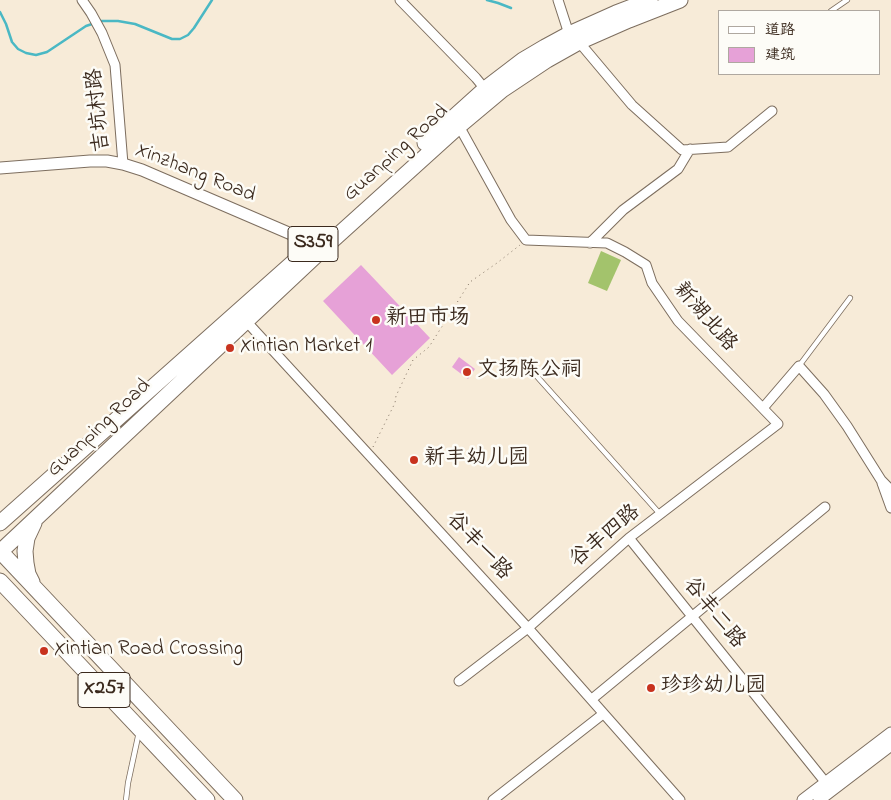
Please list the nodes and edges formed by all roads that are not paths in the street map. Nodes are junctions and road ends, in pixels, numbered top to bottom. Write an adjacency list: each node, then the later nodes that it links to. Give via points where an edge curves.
1 (82, 0): 13 (street, 吉坑村路, via 102,33 115,65)
2 (400, 0): 9 (street)
3 (558, 0): 8 (street)
4 (680, 0): 6 (main road, Guanping Road / S359)
5 (847, 0): 7 (lane)
6 (656, 2): 8 (main road, Guanping Road / S359, via 629,20)
7 (832, 10)
8 (574, 38): 9 (main road, Guanping Road / S359, via 545,47); 11 (main road, Guanping Road / S359); 12 (street, via 632,104 682,150)
9 (485, 89): 16 (main road, Guanping Road / S359)
10 (772, 111): 12 (street, via 728,147)
11 (459, 126): 15 (street, 新湖北路, via 511,220 526,240); 18 (main road, Guanping Road / S359)
12 (690, 149): 15 (street, via 678,169 623,210)
13 (124, 164): 14 (street, Xinzhang Road, via 90,161); 16 (street, Xinzhang Road, via 298,237)
14 (0, 168)
15 (590, 243): 21 (street, 新湖北路, via 607,243 646,265 652,283 678,321)
16 (310, 247): 27 (main road, Guanping Road / S359)
17 (850, 298): 20 (lane)
18 (246, 321): 29 (main road, Guanping Road / S359); 38 (street, 谷丰一路)
19 (524, 362): 28 (lane)
20 (799, 366): 21 (street); 23 (street, via 848,426)
21 (762, 408): 22 (street, 新湖北路)
22 (778, 424): 28 (street, 谷丰四路)
23 (881, 480): 24 (street); 26 (street)
24 (891, 490)
25 (825, 507): 37 (street)
26 (891, 508)
27 (6, 513): 30 (main road, Guanping Road / S359)
28 (660, 514): 31 (street, 谷丰四路)
29 (39, 515): 32 (main road, Guanping Road / S359); 34 (main road, via 29,532 25,551 28,574)
30 (0, 523)
31 (629, 538): 37 (street, 谷丰二路); 38 (street, 谷丰四路)
32 (0, 551): 34 (main road, X257)
33 (0, 581): 36 (main road, X257)
34 (34, 587): 48 (main road, X257)
35 (0, 596): 36 (main road)
36 (25, 608): 42 (main road, X257)
37 (692, 616): 40 (street); 45 (street, 谷丰二路)
38 (528, 628): 39 (street, 谷丰四路); 40 (street, 谷丰一路)
39 (459, 681)
40 (592, 699): 41 (street, 谷丰一路)
41 (603, 714): 49 (street); 50 (street, 谷丰一路)
42 (140, 728): 46 (lane); 47 (main road, X257)
43 (891, 733): 45 (street)
44 (891, 745): 52 (street)
45 (826, 783): 51 (street)
46 (126, 800)
47 (207, 800)
48 (235, 800)
49 (493, 800)
50 (680, 800)
51 (804, 800)
52 (819, 800)

